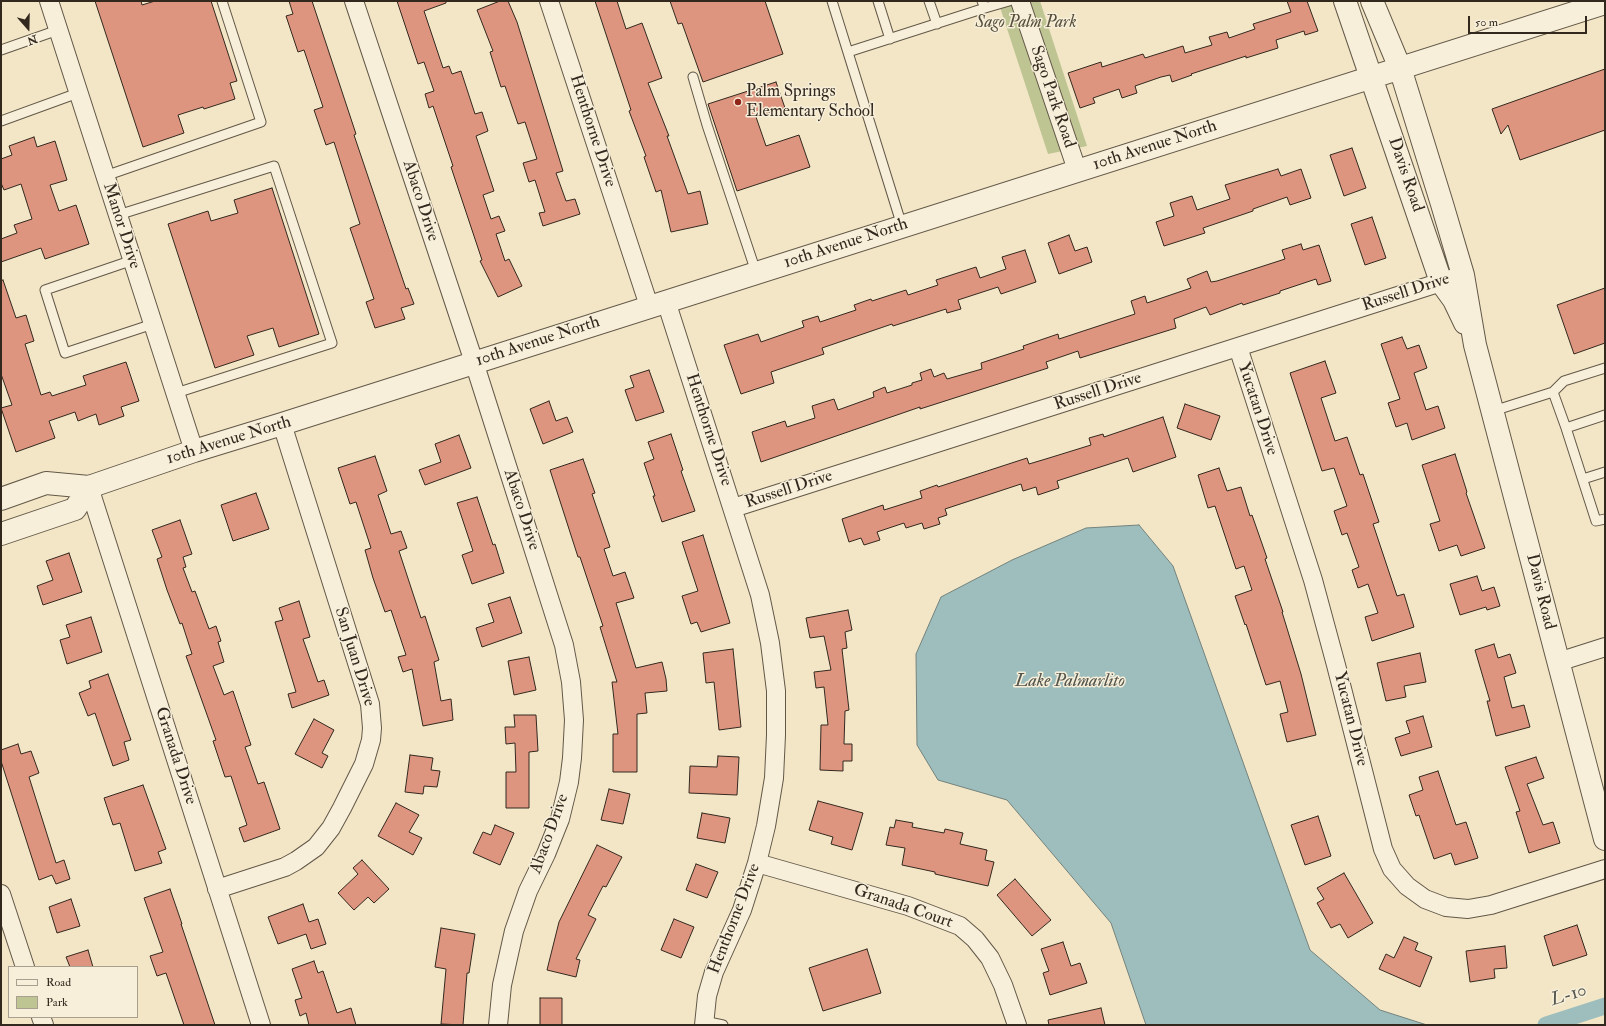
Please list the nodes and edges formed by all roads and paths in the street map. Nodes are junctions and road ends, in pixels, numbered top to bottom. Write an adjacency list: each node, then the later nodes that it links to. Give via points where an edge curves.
1 (222, 1): 25 (lane, via 261,122)
2 (354, 1): 36 (street, Abaco Drive)
3 (549, 1): 32 (street, Henthorne Drive)
4 (832, 1): 18 (lane)
5 (878, 1): 16 (lane)
6 (929, 1): 14 (lane)
7 (1009, 1): 13 (lane)
8 (1020, 1): 24 (street, Sago Park Road)
9 (1345, 1): 21 (street, Davis Road)
10 (1372, 1): 19 (street, Davis Road)
11 (50, 2): 15 (street, Manor Drive)
12 (1605, 2): 19 (street, 10th Avenue North)
13 (983, 4): 14 (lane)
14 (937, 24): 16 (lane)
15 (58, 30): 17 (lane); 22 (street, Manor Drive)
16 (890, 39): 18 (lane)
17 (1, 50)
18 (848, 52): 27 (lane)
19 (1400, 68): 21 (street, 10th Avenue North); 30 (street, Davis Road)
20 (693, 77): 29 (lane)
21 (1372, 77): 24 (street, 10th Avenue North); 31 (street, Davis Road)
22 (78, 93): 23 (lane); 25 (street, Manor Drive)
23 (1, 121)
24 (1077, 170): 27 (street, 10th Avenue North)
25 (105, 176): 26 (street, Manor Drive)
26 (118, 215): 28 (street, Manor Drive); 39 (lane, via 274,166 332,343)
27 (902, 226): 29 (street, 10th Avenue North)
28 (133, 260): 33 (street, Manor Drive); 33 (lane, via 44,290 65,353)
29 (756, 272): 32 (street, 10th Avenue North)
30 (1462, 275): 31 (street, Russell Drive); 34 (street, Davis Road)
31 (1441, 282): 34 (street, Davis Road, via 1454,300); 35 (street, Russell Drive)
32 (658, 303): 36 (street, 10th Avenue North); 49 (street, Henthorne Drive)
33 (153, 324): 39 (street, Manor Drive)
34 (1475, 345): 40 (street, Davis Road)
35 (1238, 347): 49 (street, Russell Drive); 56 (street, Yucatan Drive, via 1313,580 1383,849 1392,869 1407,886 1425,899 1446,907 1468,909 1492,905)
36 (474, 362): 42 (street, 10th Avenue North); 62 (street, Abaco Drive, via 564,645 571,682 574,720 572,758 560,819 528,891 514,931 502,985)
37 (1605, 368): 38 (lane, via 1564,381)
38 (1552, 392): 40 (lane); 43 (lane)
39 (176, 393): 44 (street, Manor Drive)
40 (1493, 411): 53 (street, Davis Road)
41 (1605, 415): 43 (lane)
42 (282, 424): 44 (street, 10th Avenue North); 57 (street, San Juan Drive, via 370,704 371,740 364,764 342,808 316,847 285,867)
43 (1566, 428): 46 (lane)
44 (194, 450): 47 (street, 10th Avenue North)
45 (1605, 472): 46 (lane)
46 (1583, 479): 50 (lane, via 1596,521)
47 (89, 487): 48 (street, 10th Avenue North, via 46,483); 51 (street, via 75,509); 57 (street, Granada Drive)
48 (1, 499)
49 (732, 508): 55 (street, Henthorne Drive, via 760,595 770,643 776,692 774,778)
50 (1605, 518)
51 (1, 534)
52 (1605, 647): 53 (street)
53 (1558, 662): 54 (street, Davis Road)
54 (1605, 839)
55 (757, 863): 60 (street, Henthorne Drive, via 742,910 714,972 707,996); 64 (street, Granada Court, via 908,906 960,926 975,939 990,958)
56 (1605, 869)
57 (217, 889): 61 (street, Granada Drive)
58 (1, 894): 59 (street)
59 (25, 966)
60 (704, 1023): 63 (lane)
61 (261, 1025)
62 (498, 1025)
63 (723, 1025)
64 (1017, 1025)

